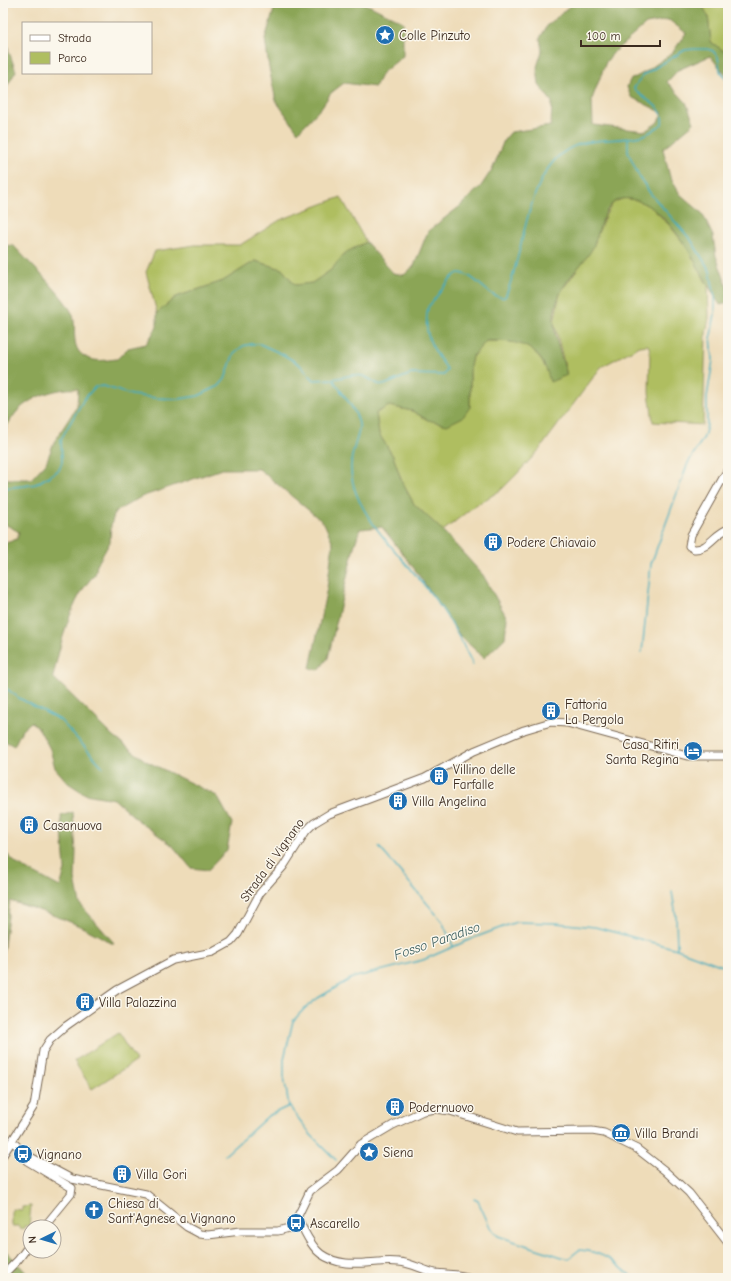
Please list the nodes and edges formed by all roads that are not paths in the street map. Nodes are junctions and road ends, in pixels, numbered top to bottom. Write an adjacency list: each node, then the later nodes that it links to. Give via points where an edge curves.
1 (728, 469): 2 (street, via 691,535 689,545 692,549 701,548)
2 (728, 529)
3 (728, 756): 4 (street, Strada di Vignano, via 689,756 560,722 540,724 474,751 419,781 329,814 306,831 283,868 260,893 231,942 213,952 173,960 117,990 50,1040 43,1051 34,1106)
4 (12, 1141): 5 (street); 6 (street, Strada di Vignano)
5 (21, 1150): 7 (street, via 72,1180 146,1194 187,1227 202,1235 281,1230 292,1226); 8 (street, via 21,1155 27,1161 72,1188 71,1194)
6 (3, 1154)
7 (297, 1218): 9 (street, via 310,1191 338,1170 362,1142 420,1112 442,1110 517,1132 586,1130 608,1135 640,1151 684,1187); 12 (street, via 315,1247 324,1256 353,1264 400,1262 434,1273)
8 (51, 1219)
9 (728, 1243)
10 (22, 1255): 11 (street)
11 (3, 1275)
12 (471, 1278)

